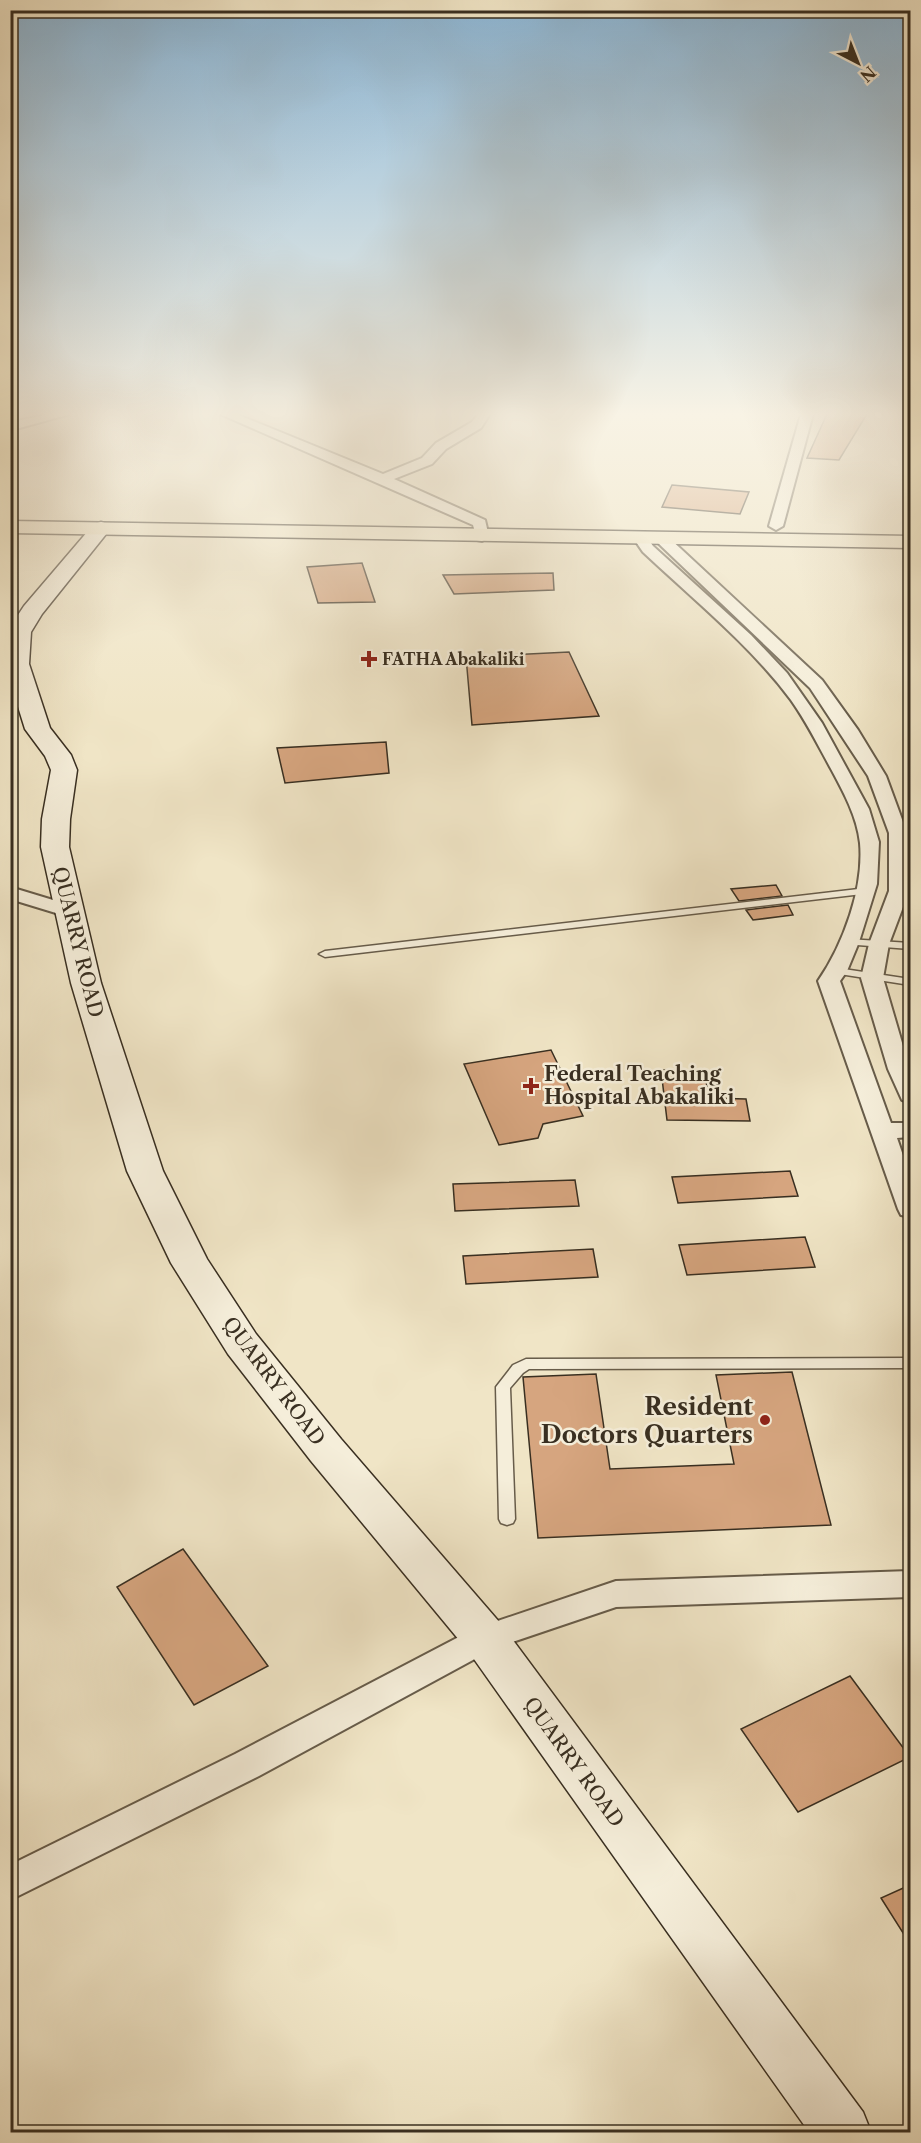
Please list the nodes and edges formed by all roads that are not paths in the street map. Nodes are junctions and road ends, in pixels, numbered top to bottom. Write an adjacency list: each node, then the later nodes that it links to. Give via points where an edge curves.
1 (451, 514): 8 (street)
2 (779, 514): 4 (street)
3 (10, 515): 8 (highway)
4 (776, 526): 7 (highway); 8 (highway)
5 (10, 527): 6 (highway)
6 (100, 528): 8 (highway); 14 (street, QUARRY ROAD, via 32,611 19,632 17,648 17,664 31,711 64,770 55,847)
7 (910, 528)
8 (481, 530): 9 (highway)
9 (651, 539): 10 (highway); 11 (street, via 816,684 877,776); 12 (street, via 648,549 753,646 796,697 849,785 868,830)
10 (910, 542)
11 (904, 833): 16 (street, via 899,891)
12 (867, 891): 15 (street); 18 (lane)
13 (10, 893): 14 (street)
14 (69, 911): 29 (street, QUARRY ROAD, via 112,1070 145,1171 190,1263 242,1344)
15 (848, 942): 16 (lane); 19 (street)
16 (879, 944): 17 (lane); 20 (street)
17 (910, 946)
18 (325, 954)
19 (837, 971): 20 (lane); 24 (street, via 829,981)
20 (872, 978): 21 (lane); 22 (street)
21 (910, 982)
22 (910, 1095)
23 (910, 1130): 24 (street)
24 (882, 1131): 25 (street)
25 (910, 1209)
26 (910, 1363): 27 (lane, via 526,1364 503,1388)
27 (507, 1519)
28 (910, 1584): 29 (street, via 616,1594)
29 (485, 1638): 30 (street, via 248,1765); 31 (street, QUARRY ROAD)
30 (10, 1883)
31 (843, 2133)

